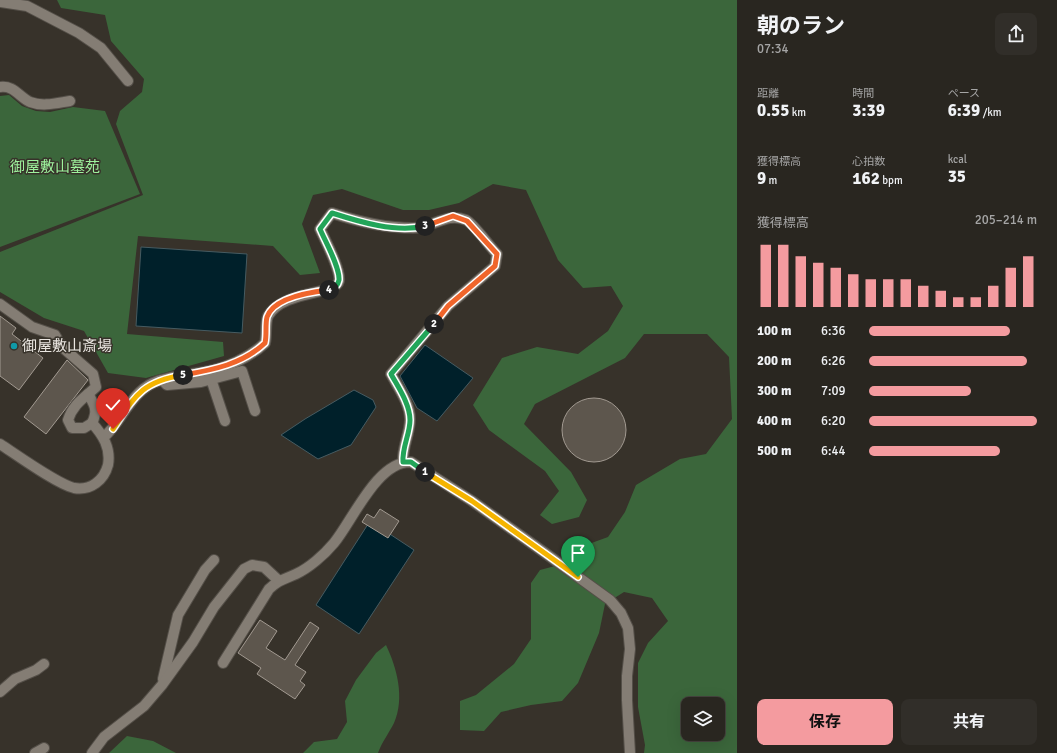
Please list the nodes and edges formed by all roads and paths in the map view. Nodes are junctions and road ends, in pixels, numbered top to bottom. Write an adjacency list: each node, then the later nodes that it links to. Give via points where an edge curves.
1 (0, 2): 2 (street, via 28,6 79,34 101,48)
2 (128, 81)
3 (0, 87): 4 (street, via 14,90 29,102 43,105)
4 (70, 101)
5 (0, 304): 8 (street, via 32,328 55,335 62,346 93,374 96,387)
6 (211, 379): 7 (street, via 167,385); 9 (street, via 242,371); 10 (street)
7 (162, 380): 11 (street, via 138,393 113,429); 13 (street, via 233,363 256,351 265,343 267,318 278,305 308,292 336,287 339,281 338,272 320,229 332,213 366,224 414,228 453,216 467,221 497,254 495,266 448,306 391,374 407,406 410,420 402,453)
8 (88, 394): 11 (street, via 96,406); 11 (street, via 77,402 68,420 72,428)
9 (255, 411)
10 (225, 421)
11 (98, 430): 12 (street, via 109,458 106,471 97,484 85,488 73,488)
12 (0, 444)
13 (403, 462): 15 (street, via 388,469 365,497 334,544 304,569); 21 (street, via 411,462 472,501 610,600 621,612 628,628 630,649 627,676)
14 (214, 560): 18 (street, via 205,570 178,615)
15 (278, 580): 16 (street, via 269,588); 18 (street, via 264,567 252,565 244,569 214,607)
16 (223, 662)
17 (44, 664): 19 (street, via 15,679)
18 (162, 685): 20 (street, via 144,706 104,737)
19 (0, 692)
20 (92, 753)
21 (630, 753)

